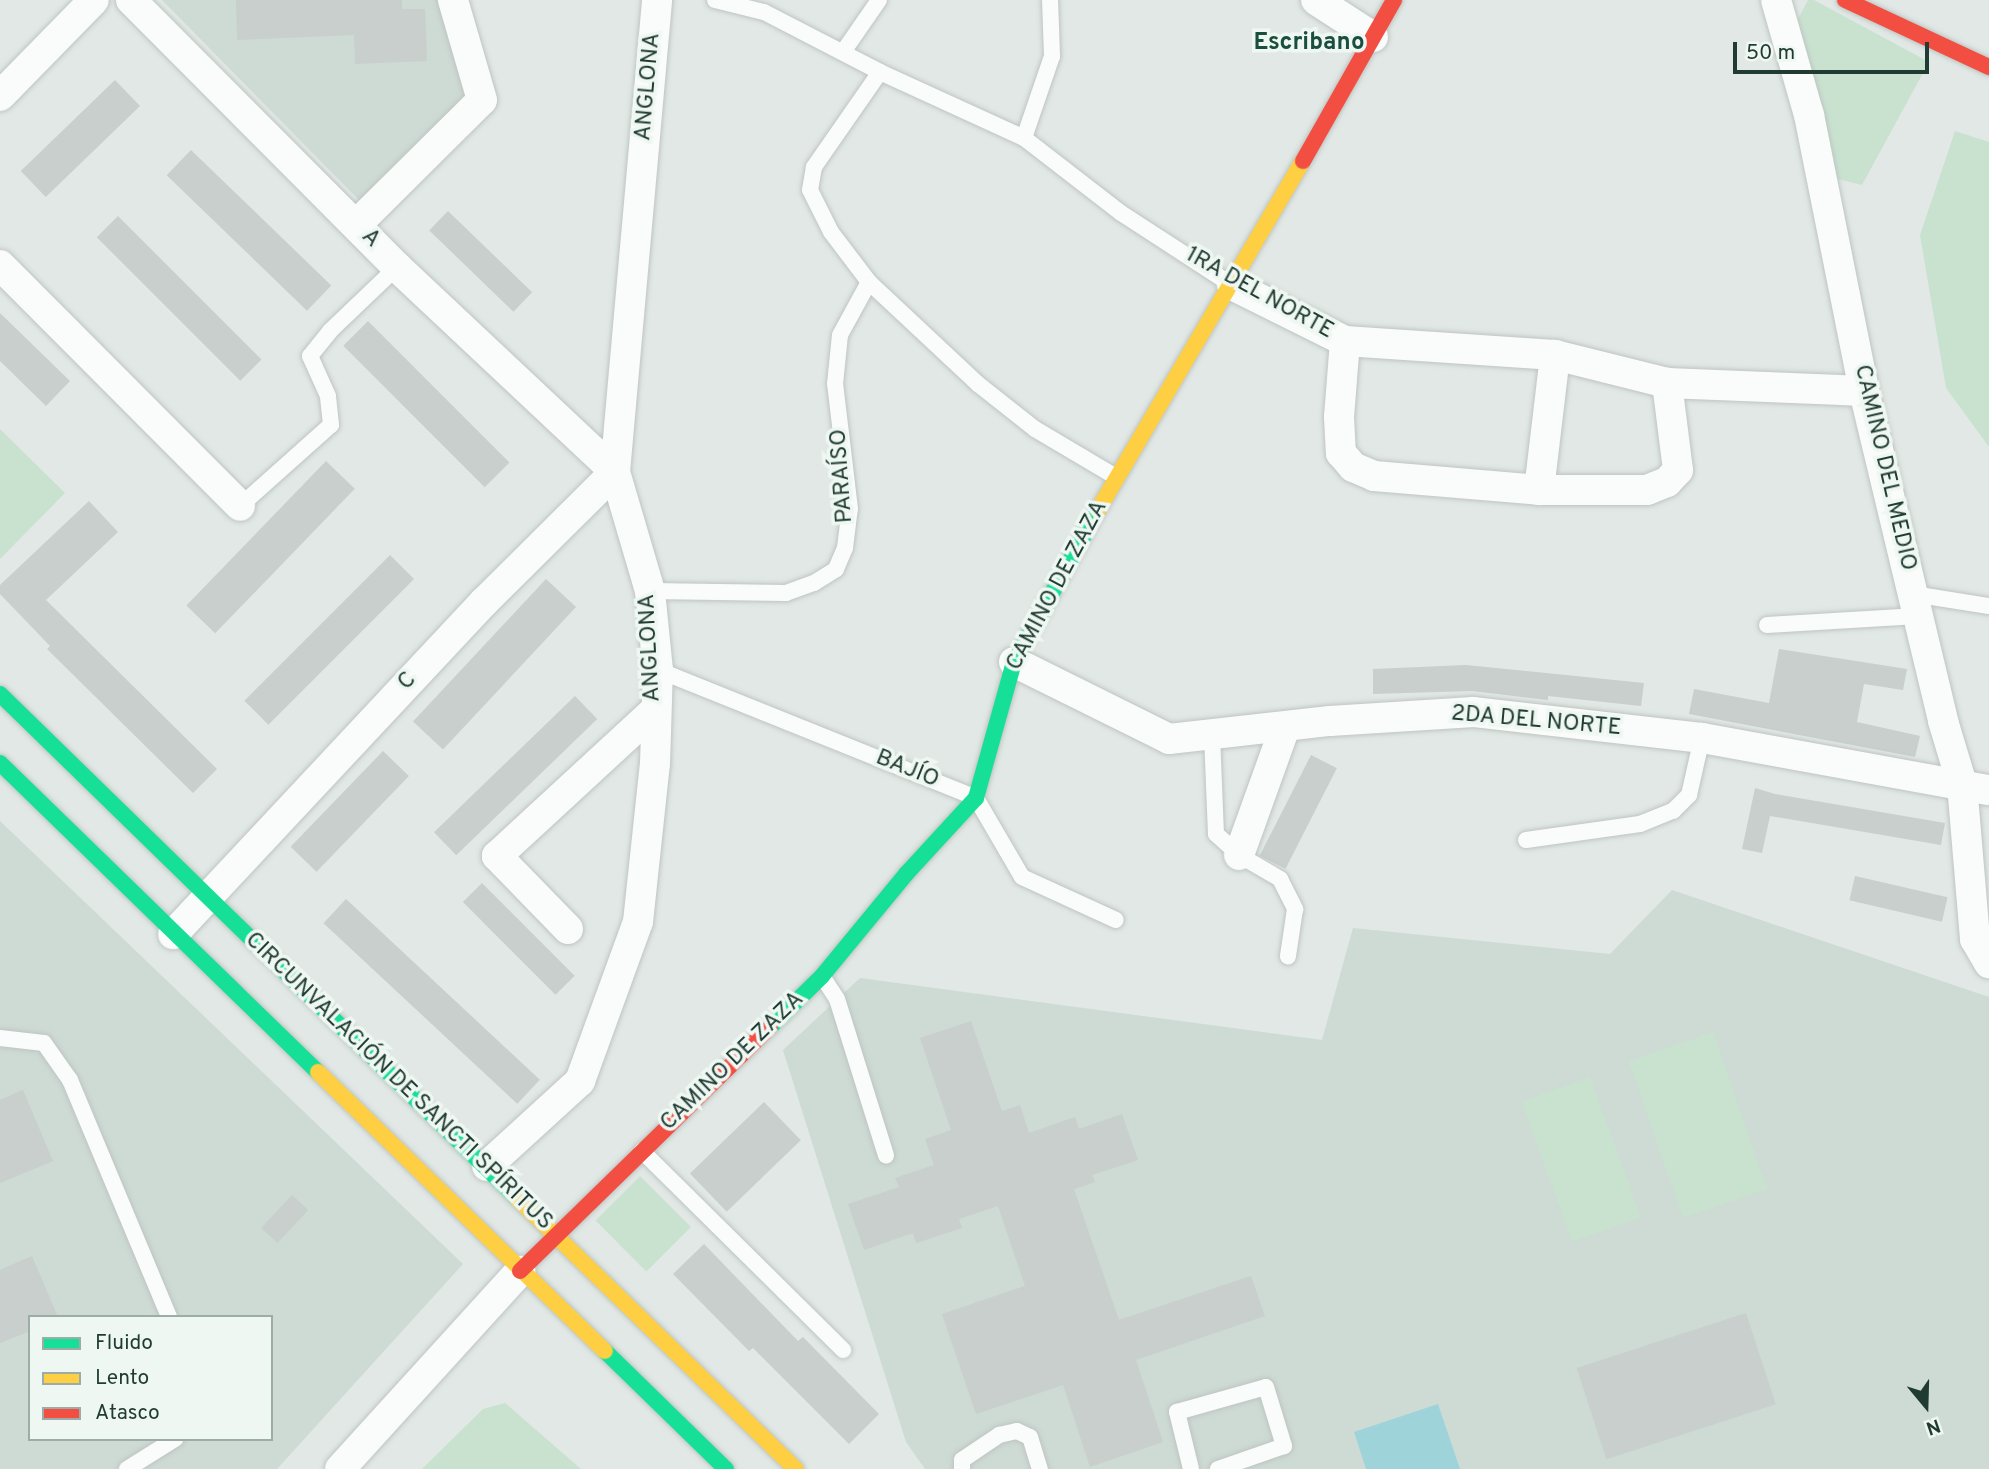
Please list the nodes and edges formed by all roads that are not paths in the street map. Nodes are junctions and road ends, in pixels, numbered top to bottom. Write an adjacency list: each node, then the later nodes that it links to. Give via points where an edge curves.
1 (94, 0): 16 (street)
2 (131, 0): 18 (street, A)
3 (453, 0): 18 (street, via 482,100)
4 (657, 0): 27 (street, ANGLONA)
5 (715, 0): 13 (lane, 1RA DEL NORTE, via 764,12)
6 (879, 0): 13 (lane)
7 (1050, 0): 17 (lane, via 1052,56)
8 (1316, 0): 12 (street)
9 (1394, 0): 12 (main road, CAMINO DE ZAZA)
10 (1776, 0): 26 (street, CAMINO DEL MEDIO, via 1810,115)
11 (1844, 0): 14 (main road)
12 (1373, 37): 22 (main road, CAMINO DE ZAZA)
13 (843, 52): 15 (lane, 1RA DEL NORTE)
14 (1989, 67)
15 (880, 72): 17 (lane, 1RA DEL NORTE); 21 (lane, via 814,167 810,190 831,232)
16 (0, 96)
17 (1024, 138): 22 (lane, 1RA DEL NORTE, via 1121,213)
18 (356, 225): 20 (street, A)
19 (0, 265): 30 (street)
20 (397, 267): 27 (street, A); 30 (lane, via 310,356 328,396 331,425)
21 (869, 282): 28 (lane, via 978,384 1035,429); 31 (lane, PARAÍSO, via 840,335 835,384 850,509 845,548 836,569 786,593)
22 (1232, 285): 23 (street, 1RA DEL NORTE); 28 (main road, CAMINO DE ZAZA)
23 (1345, 341): 24 (street, 1RA DEL NORTE); 29 (street, via 1341,453 1353,467 1374,477)
24 (1555, 355): 25 (street, 1RA DEL NORTE); 29 (street)
25 (1667, 383): 26 (street, 1RA DEL NORTE); 29 (street, via 1678,470 1667,482 1647,490)
26 (1864, 391): 32 (street, CAMINO DEL MEDIO)
27 (615, 472): 31 (street, ANGLONA); 47 (street, C, via 484,602)
28 (1116, 477): 35 (main road, CAMINO DE ZAZA)
29 (1539, 490)
30 (240, 506)
31 (650, 591): 36 (street, ANGLONA)
32 (1916, 605): 33 (lane); 34 (lane); 43 (street, CAMINO DEL MEDIO)
33 (1989, 606)
34 (1766, 625)
35 (1014, 662): 40 (street, 2DA DEL NORTE, via 1169,739); 44 (main road, CAMINO DE ZAZA)
36 (658, 670): 38 (street, ANGLONA); 44 (lane, BAJÍO)
37 (0, 694): 47 (main road, CIRCUNVALACIÓN DE SANCTI SPÍRITUS)
38 (655, 710): 49 (street, via 497,856); 57 (street, ANGLONA, via 655,764 638,922 580,1081)
39 (1286, 727): 40 (street, 2DA DEL NORTE); 41 (street, 2DA DEL NORTE, via 1474,712); 46 (street)
40 (1212, 735): 46 (lane, via 1216,834)
41 (1702, 737): 43 (street, 2DA DEL NORTE); 45 (lane, via 1689,795 1674,811 1640,824)
42 (0, 763): 50 (main road)
43 (1976, 787): 51 (street, CAMINO DEL MEDIO)
44 (976, 798): 48 (lane, via 1023,877); 53 (main road, CAMINO DE ZAZA)
45 (1525, 840)
46 (1239, 855): 52 (lane, via 1280,879 1295,909)
47 (207, 896): 50 (street, C); 57 (main road, CIRCUNVALACIÓN DE SANCTI SPÍRITUS)
48 (1116, 920)
49 (568, 929)
50 (173, 934): 59 (main road)
51 (1982, 951)
52 (1288, 956)
53 (822, 976): 55 (main road, CAMINO DE ZAZA); 56 (lane, via 837,999)
54 (0, 1038): 60 (lane, via 44,1043 70,1080)
55 (642, 1151): 58 (main road, CAMINO DE ZAZA); 61 (lane)
56 (886, 1156)
57 (487, 1166): 58 (main road, CIRCUNVALACIÓN DE SANCTI SPÍRITUS)
58 (555, 1236): 59 (main road, CAMINO DE ZAZA); 66 (main road, CIRCUNVALACIÓN DE SANCTI SPÍRITUS)
59 (520, 1271): 64 (street); 65 (main road)
60 (168, 1315)
61 (843, 1350)
62 (172, 1441): 63 (lane)
63 (127, 1469)
64 (340, 1469)
65 (726, 1469)
66 (796, 1469)
67 (962, 1469): 68 (lane, via 962,1460 989,1441 1017,1432 1030,1437)
68 (1040, 1469)
69 (1191, 1469): 70 (lane, via 1177,1412 1266,1387 1284,1446)
70 (1218, 1469)

